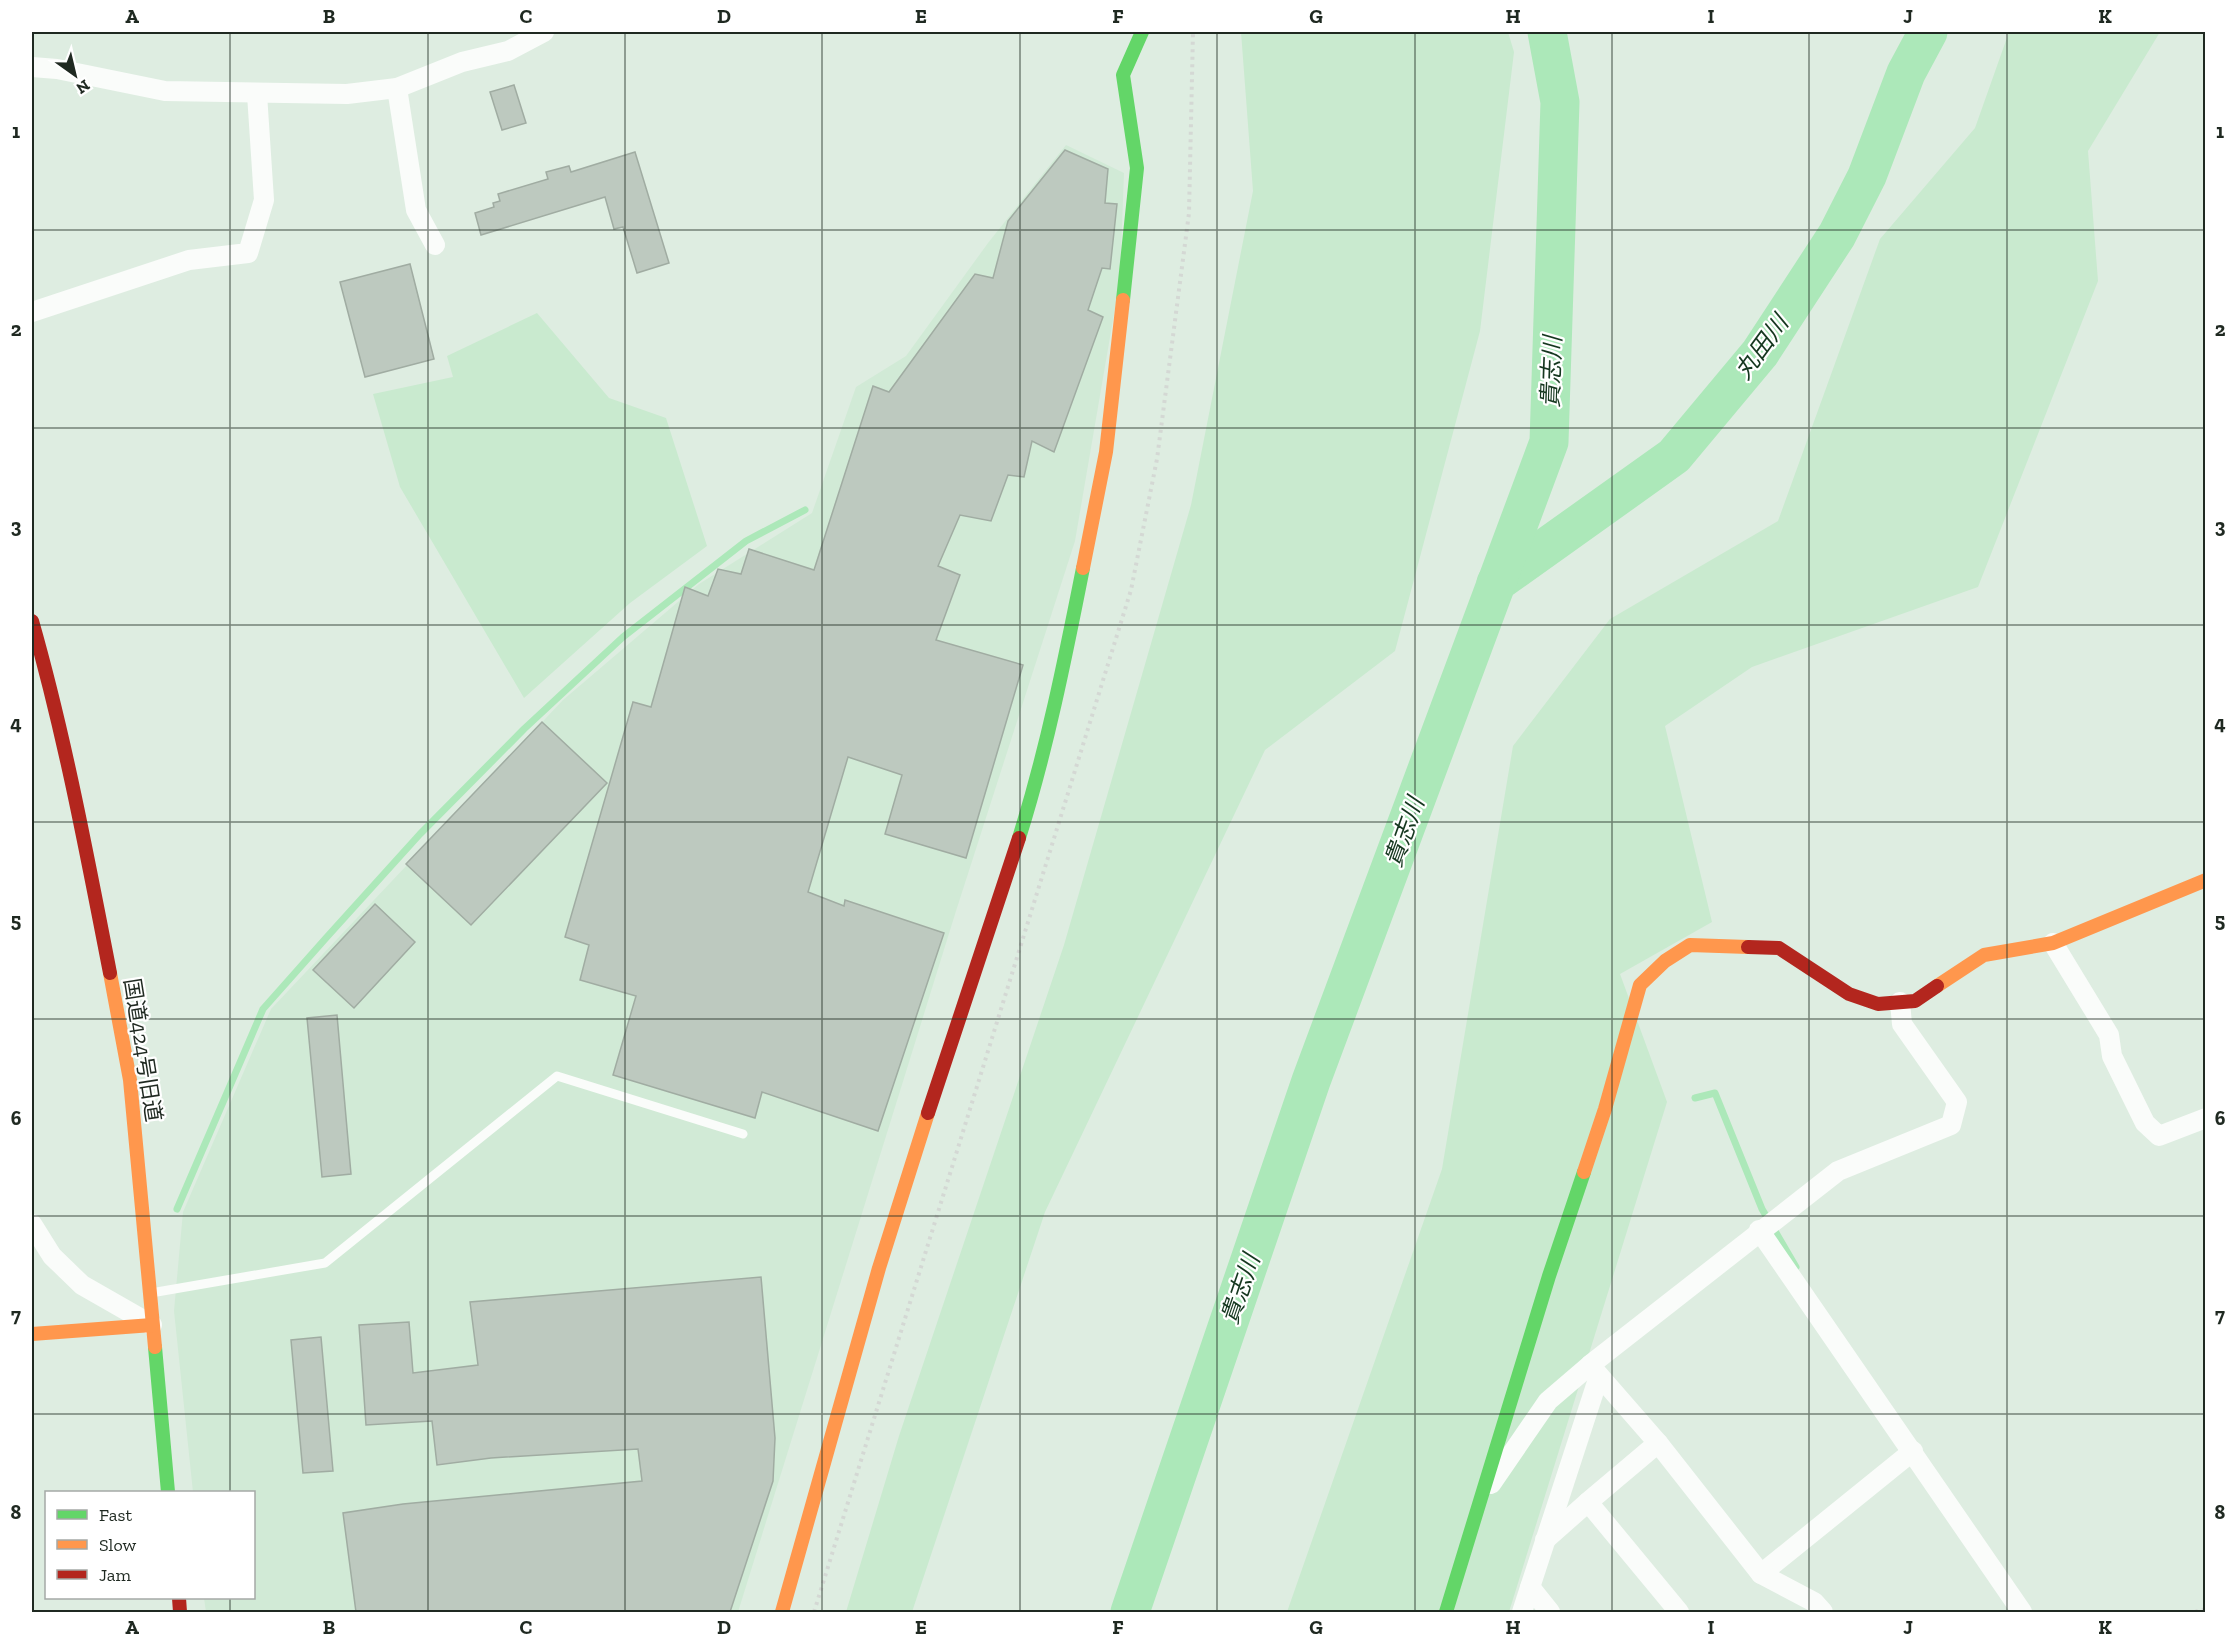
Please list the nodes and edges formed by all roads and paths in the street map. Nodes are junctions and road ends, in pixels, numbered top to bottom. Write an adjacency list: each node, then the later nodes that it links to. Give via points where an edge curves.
1 (544, 32): 4 (street, via 508,51 462,62)
2 (1142, 32): 29 (street, via 1123,75 1137,168 1106,452 1058,697 1040,771 985,947 879,1268)
3 (32, 67): 5 (street, via 165,91)
4 (397, 88): 5 (street, via 347,94); 6 (street, via 416,210)
5 (257, 94): 7 (street, via 264,200 248,253 189,261)
6 (435, 246)
7 (32, 312)
8 (32, 621): 16 (street, 国道424号旧道, via 79,815 130,1080)
9 (2205, 880): 10 (street)
10 (2053, 943): 11 (street, via 1984,955 1915,1001); 12 (street, via 2109,1035 2112,1056 2145,1123 2159,1136)
11 (1900, 1002): 15 (street, via 1902,1024 1957,1102 1951,1125 1838,1171); 22 (street, via 1878,1004 1849,994 1779,948 1690,945 1665,961 1640,985 1605,1109)
12 (2205, 1118)
13 (743, 1134): 16 (lane, via 557,1076 325,1263)
14 (32, 1224): 17 (street, via 52,1256 82,1285)
15 (1759, 1230): 19 (street); 21 (street)
16 (149, 1294): 17 (street, 国道424号旧道)
17 (152, 1325): 18 (street); 23 (street, 国道424号旧道)
18 (32, 1334)
19 (1595, 1370): 20 (street); 22 (street, via 1548,1401 1496,1479); 25 (street)
20 (1658, 1443): 24 (street); 26 (street)
21 (1913, 1451): 26 (street); 35 (street)
22 (1484, 1490): 30 (street)
23 (168, 1491)
24 (1588, 1502): 25 (street); 33 (street)
25 (1545, 1540): 27 (street)
26 (1761, 1574): 34 (street, via 1814,1602)
27 (1530, 1587): 31 (street); 32 (street)
28 (2205, 1609): 36 (path)
29 (782, 1612)
30 (1446, 1612)
31 (1522, 1612)
32 (1550, 1612)
33 (1679, 1612)
34 (1823, 1612)
35 (2022, 1612)
36 (2195, 1612)

